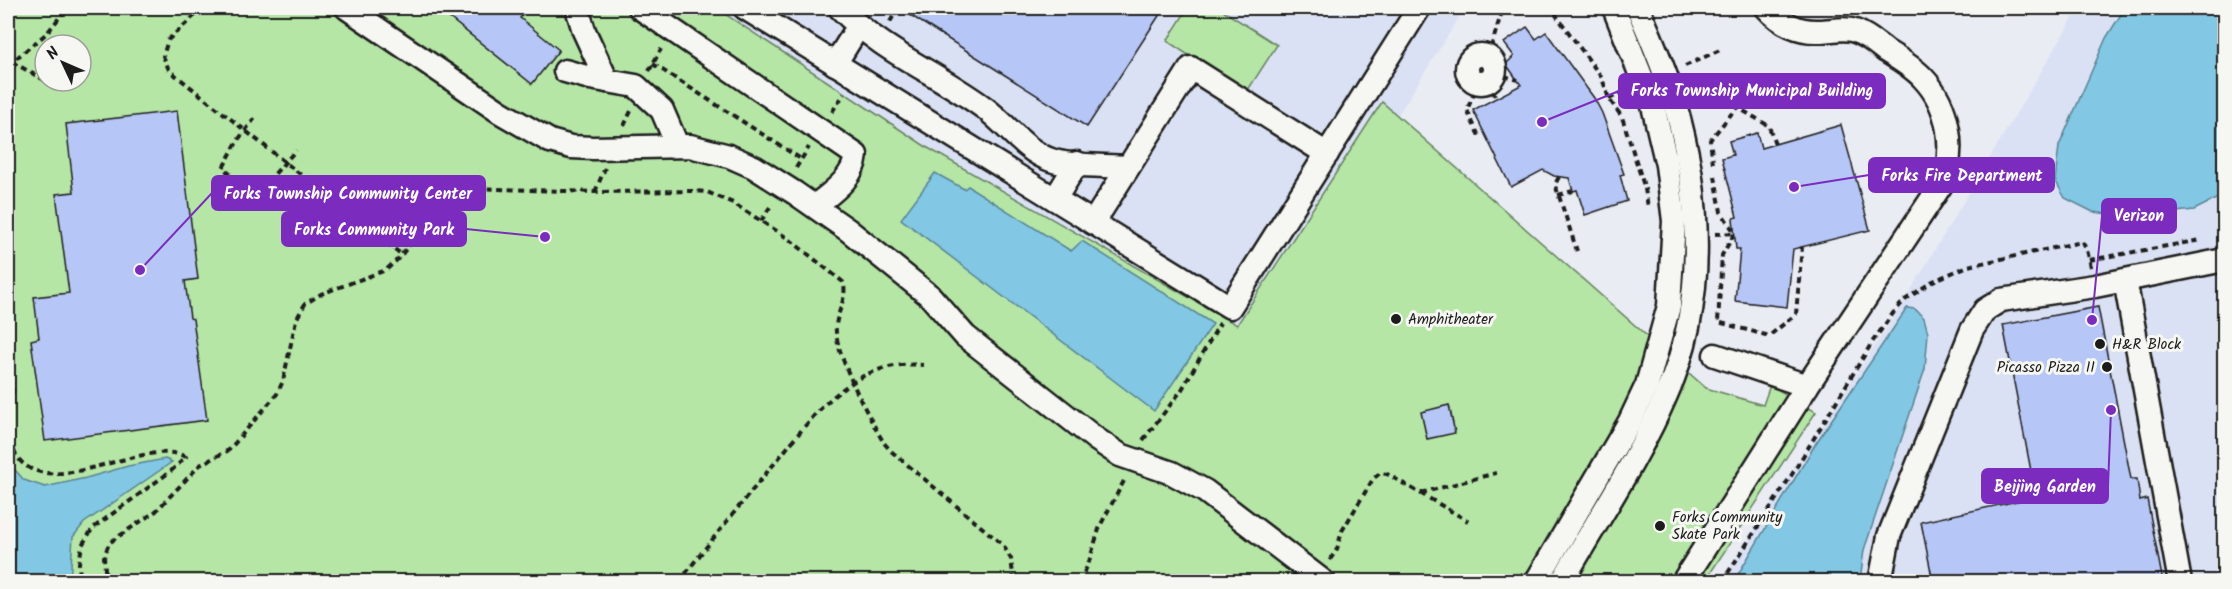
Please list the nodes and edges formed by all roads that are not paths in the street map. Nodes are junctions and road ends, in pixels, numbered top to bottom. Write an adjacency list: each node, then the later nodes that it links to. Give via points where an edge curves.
1 (347, 8): 10 (lane)
2 (577, 8): 14 (lane)
3 (640, 8): 21 (lane, via 856,155 855,167 840,186)
4 (745, 8): 12 (lane)
5 (840, 8): 11 (lane)
6 (1419, 8): 17 (lane)
7 (1614, 8): 15 (lane, via 1645,83)
8 (1638, 8): 15 (lane, via 1665,74)
9 (1767, 8): 26 (lane, via 1797,29 1854,31 1911,67 1933,90 1948,132 1948,160 1941,184)
10 (375, 15): 16 (lane, via 509,118 550,141 593,148)
11 (858, 27): 12 (lane); 18 (lane, via 988,110 1040,155)
12 (835, 64): 20 (lane)
13 (565, 70): 14 (lane)
14 (607, 81): 16 (lane, via 636,86 662,110)
15 (1667, 116): 28 (lane, via 1667,165 1674,221 1669,306 1659,348 1630,421); 29 (lane, via 1689,161 1696,220 1691,309 1667,393)
16 (677, 145): 21 (lane, via 743,161)
17 (1327, 154): 19 (lane, via 1191,68); 22 (lane, via 1230,307)
18 (1077, 163): 19 (lane); 20 (lane)
19 (1128, 167): 22 (lane)
20 (1055, 200): 22 (lane)
21 (815, 206): 27 (lane, via 930,296 965,336 1096,439 1132,460 1172,473 1205,491)
22 (1094, 223)
23 (2224, 260): 24 (lane)
24 (2125, 279): 31 (lane, via 2010,298 1990,306 1980,316 1889,536); 32 (lane)
25 (1715, 355): 26 (lane)
26 (1807, 386): 30 (lane)
27 (1321, 579)
28 (1536, 582)
29 (1562, 582)
30 (1683, 582)
31 (1880, 582)
32 (2180, 582)

